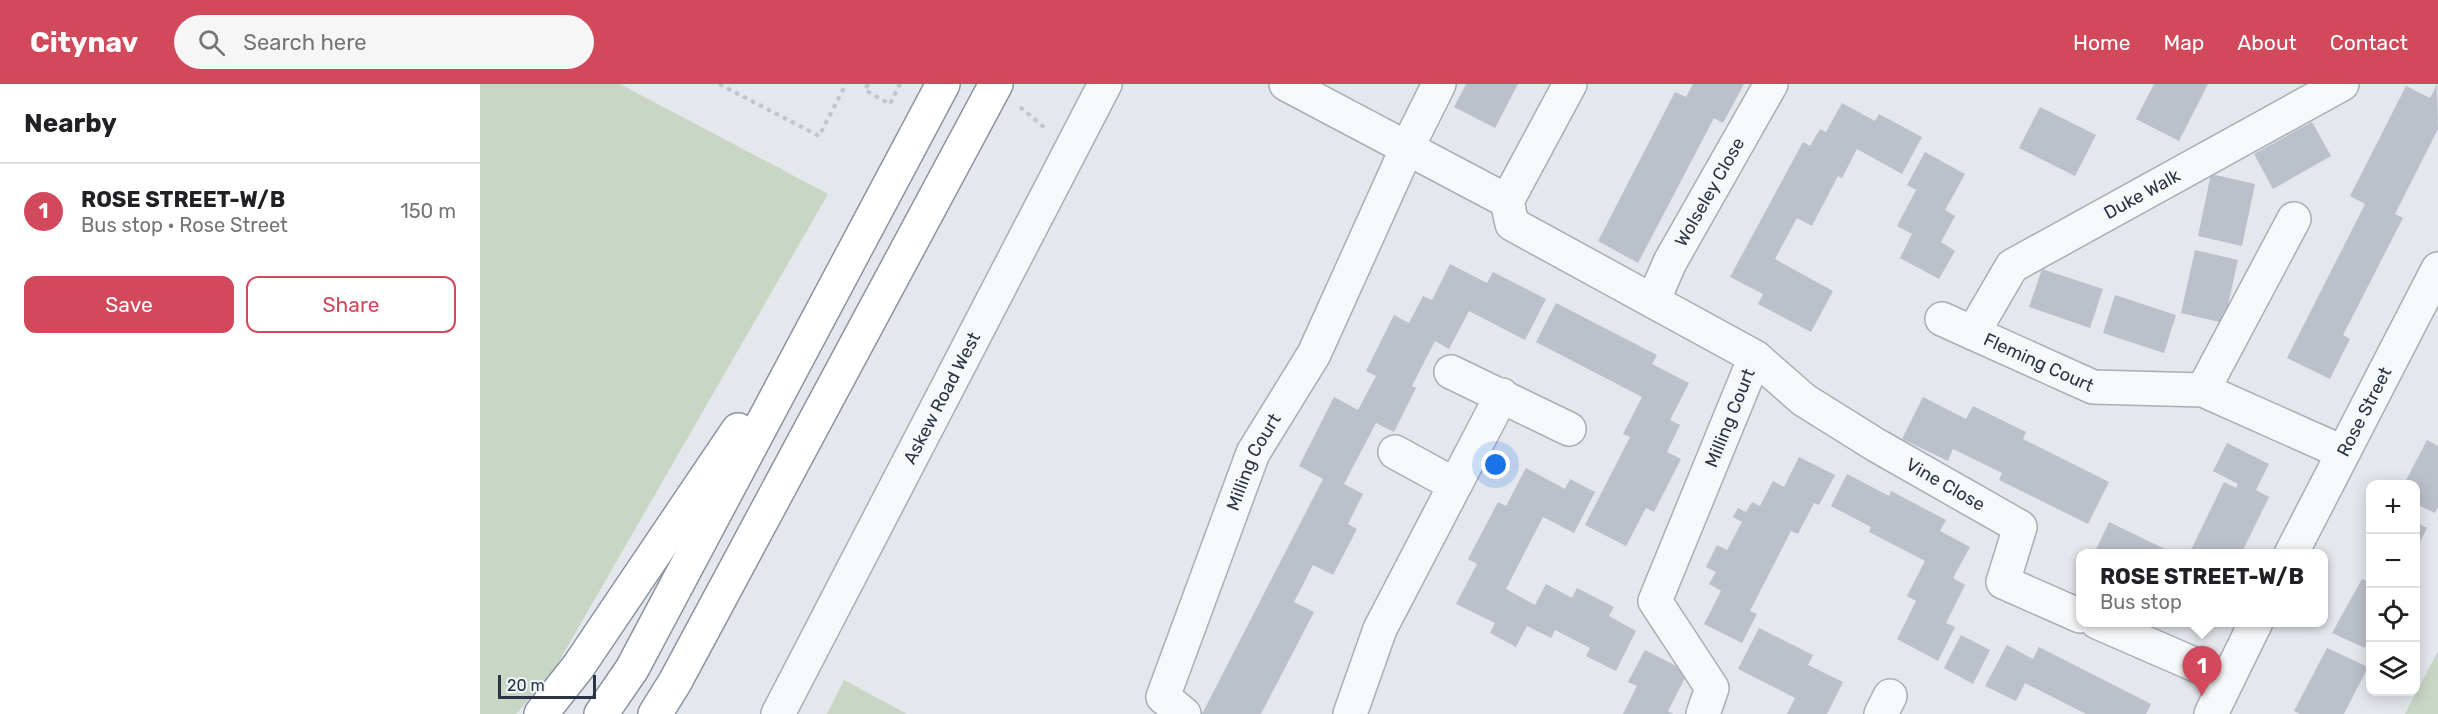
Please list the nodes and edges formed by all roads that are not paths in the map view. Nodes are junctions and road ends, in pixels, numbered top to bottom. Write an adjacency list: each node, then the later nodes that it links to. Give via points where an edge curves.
1 (943, 84): 13 (highway)
2 (996, 84): 32 (highway)
3 (1104, 84): 33 (street, Askew Road West)
4 (1286, 84): 9 (street)
5 (1438, 84): 9 (street)
6 (1570, 84): 10 (street)
7 (1771, 84): 14 (street, Wolseley Close, via 1670,262)
8 (2342, 84): 16 (street, Duke Walk, via 2012,266)
9 (1407, 148): 10 (street); 34 (street, Milling Court, via 1314,354 1253,453 1163,697)
10 (1507, 201): 14 (street, Milling Court, via 1512,224)
11 (2294, 219): 19 (street)
12 (2438, 269): 23 (street, Rose Street)
13 (837, 284): 30 (highway, via 578,667); 31 (highway, via 632,669)
14 (1653, 301): 17 (street, Milling Court)
15 (1942, 319): 16 (street, Fleming Court)
16 (1973, 333): 19 (street, Fleming Court, via 2093,387)
17 (1755, 357): 26 (street, Vine Close, via 1804,400 2020,527 2003,582); 36 (street, Milling Court, via 1655,601 1712,688)
18 (1451, 372): 20 (street)
19 (2203, 390): 23 (street, Fleming Court)
20 (1502, 395): 21 (street); 24 (street)
21 (1569, 429)
22 (1395, 452): 24 (street)
23 (2342, 452): 25 (street, Rose Street)
24 (1455, 485): 35 (street, via 1380,629)
25 (2294, 549)
26 (2076, 613)
27 (2109, 627): 29 (street)
28 (2254, 627): 29 (street)
29 (2228, 678): 37 (street)
30 (541, 714)
31 (601, 714)
32 (655, 714)
33 (778, 714)
34 (1184, 714)
35 (1350, 714)
36 (1703, 714)
37 (2211, 714)

